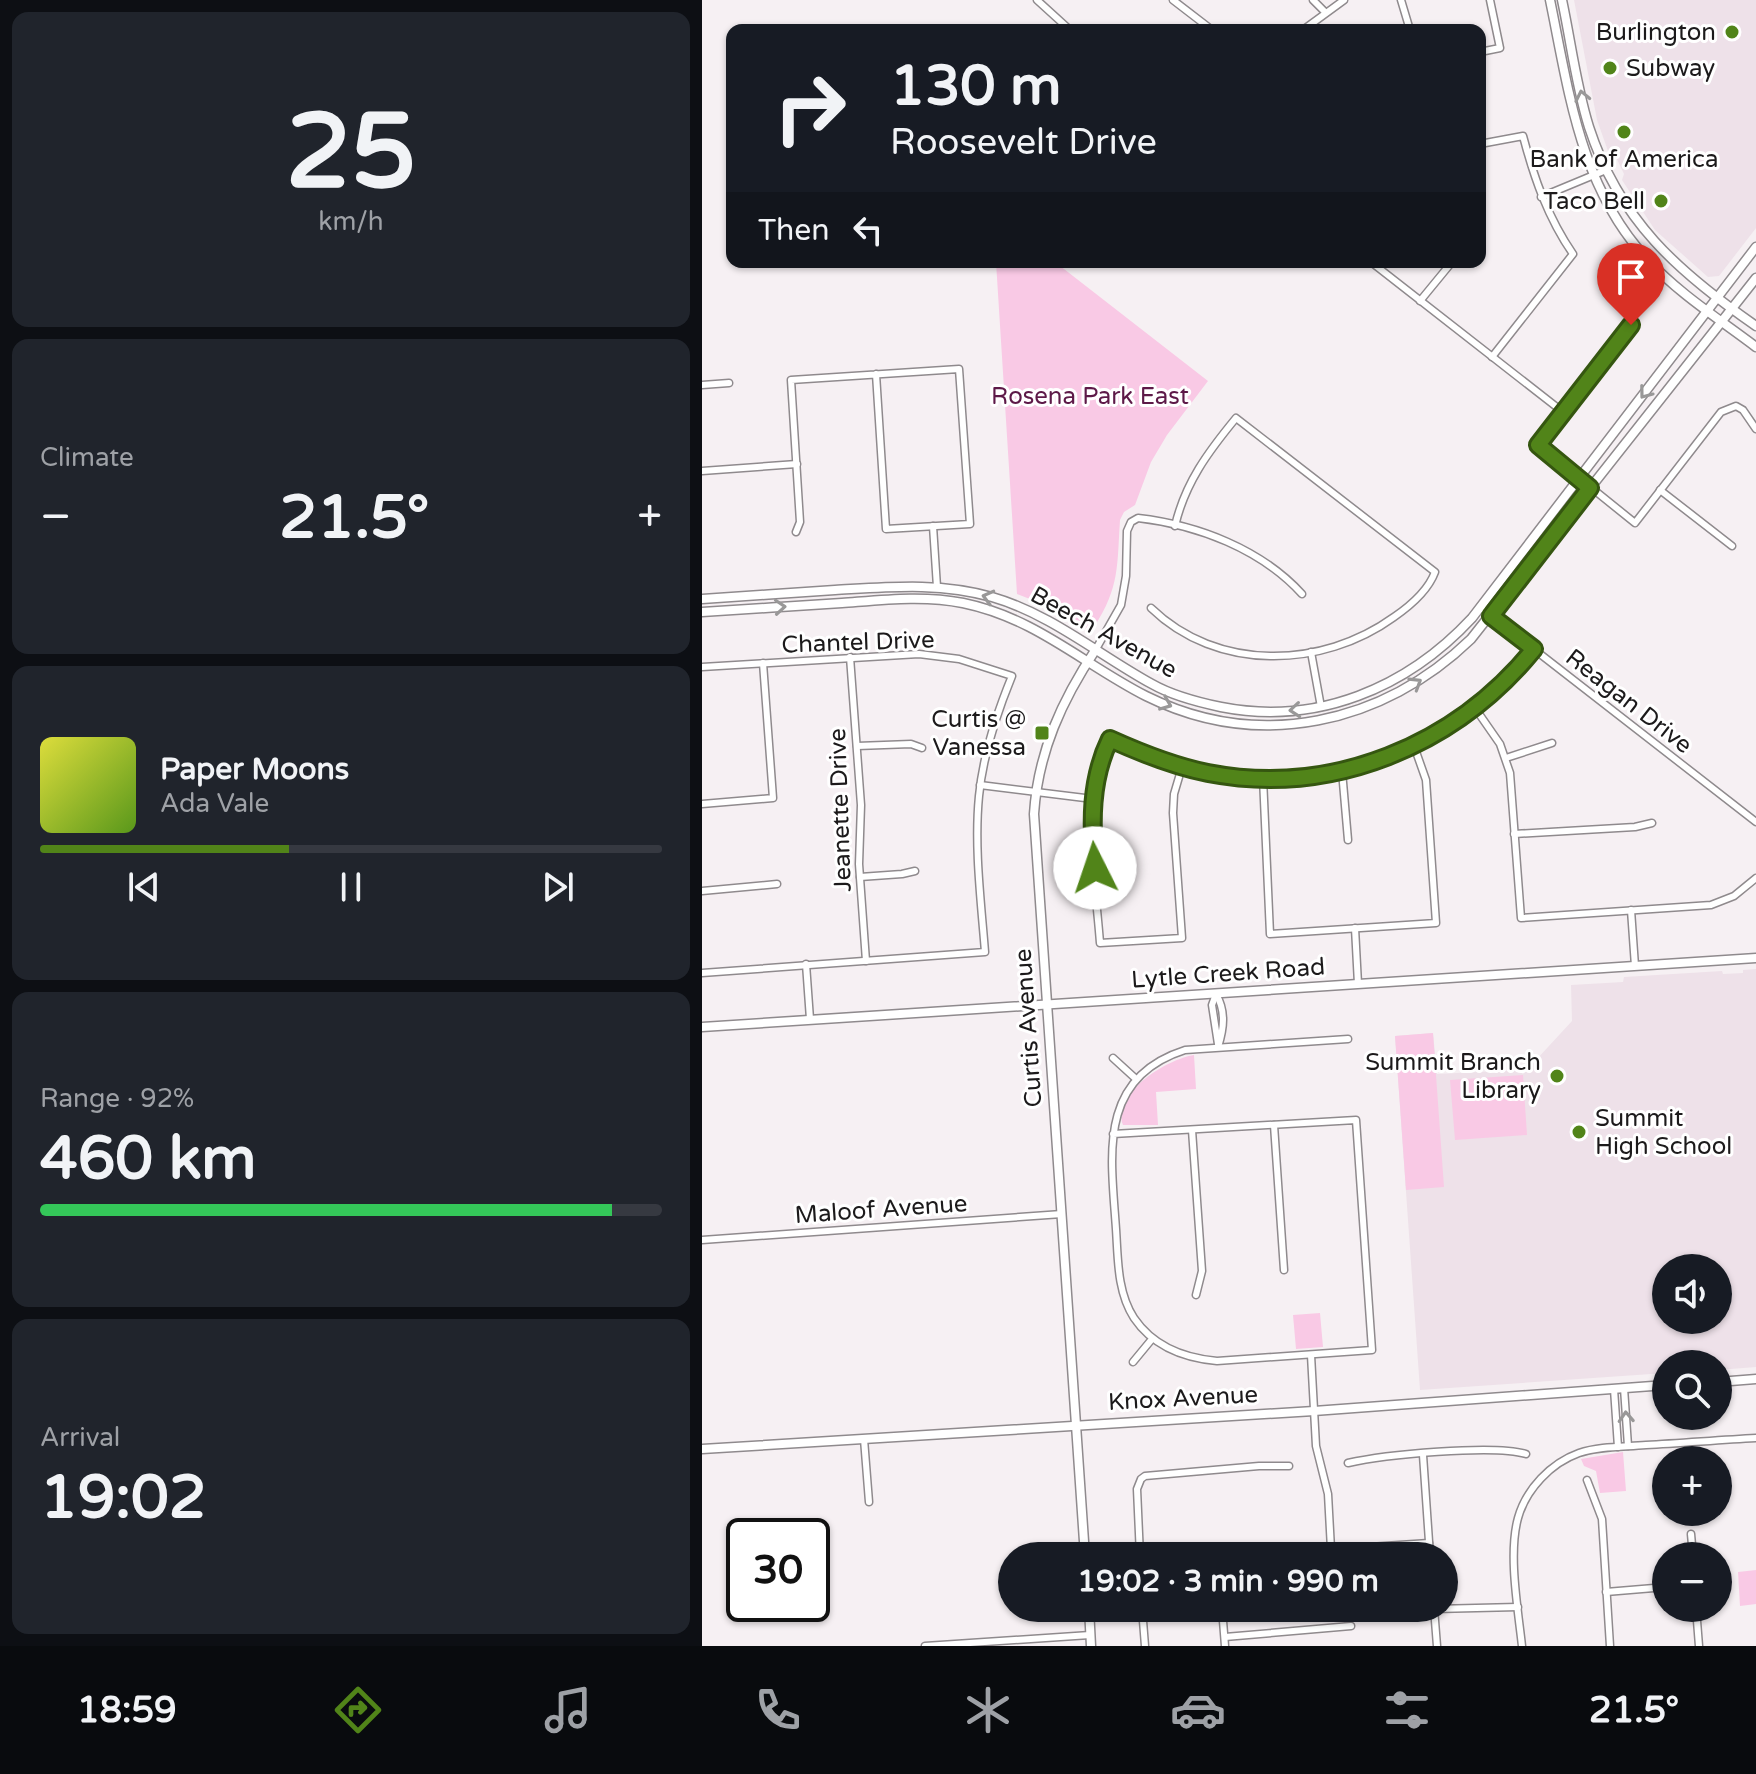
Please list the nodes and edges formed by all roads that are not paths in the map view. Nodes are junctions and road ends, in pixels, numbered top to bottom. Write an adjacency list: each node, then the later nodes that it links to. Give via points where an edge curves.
1 (1037, 0): 10 (street)
2 (1173, 0): 11 (street)
3 (1313, 0): 9 (street)
4 (1344, 0): 9 (street)
5 (1401, 0): 13 (street)
6 (1490, 0): 14 (street, via 1500,48)
7 (1550, 0): 17 (street)
8 (1562, 0): 16 (street, one-way to 8, via 1588,124)
9 (1325, 12): 12 (street)
10 (1063, 24)
11 (1204, 24)
12 (1310, 24)
13 (1408, 24)
14 (1486, 51)
15 (1486, 143): 18 (street, via 1523,136)
16 (1606, 170): 17 (street); 23 (street, via 1629,212 1660,250)
17 (1593, 176): 18 (street); 26 (street, via 1607,206 1647,260)
18 (1541, 197): 31 (street, via 1573,254)
19 (1756, 247): 23 (street, Beech Avenue)
20 (1379, 268): 24 (street)
21 (1447, 268): 24 (street)
22 (1756, 278): 25 (street, Beech Avenue)
23 (1718, 298): 25 (street); 26 (street, Beech Avenue)
24 (1420, 301): 31 (street)
25 (1732, 309): 27 (street, Beech Avenue); 29 (street)
26 (1708, 311): 27 (street); 39 (street, Beech Avenue, one-way to 39)
27 (1721, 321): 30 (street); 40 (street, Beech Avenue)
28 (1631, 325): 35 (street)
29 (1756, 326)
30 (1756, 347)
31 (1492, 357): 35 (street)
32 (876, 374): 37 (street, via 791,380); 42 (street, via 886,529); 42 (street, via 959,369 970,524)
33 (729, 383): 34 (street)
34 (702, 385)
35 (1563, 412): 39 (street, via 1538,445)
36 (1756, 429): 41 (street, via 1736,406 1721,412)
37 (797, 464): 38 (street); 44 (street)
38 (702, 471)
39 (1580, 480): 40 (street); 50 (street, Beech Avenue)
40 (1590, 488): 41 (street, via 1635,523); 52 (street, Beech Avenue)
41 (1660, 490): 45 (street)
42 (933, 526): 46 (street)
43 (1175, 526): 47 (street, via 1243,549); 53 (street, Curtis Avenue, via 1133,520 1127,531 1121,605); 55 (street, via 1194,474 1236,418 1435,572 1416,599 1390,619 1349,641)
44 (796, 532)
45 (1732, 546)
46 (937, 587): 48 (street, Beech Avenue); 53 (street, Beech Avenue, one-way to 46, via 1022,608)
47 (1302, 594)
48 (702, 599)
49 (1151, 608): 55 (street, via 1176,629 1213,647 1263,656)
50 (1481, 608): 52 (street, Reagan Drive); 60 (street, Beech Avenue, via 1450,642 1399,678)
51 (702, 612): 57 (street, Beech Avenue, one-way to 57, via 937,599 1023,622)
52 (1491, 616): 54 (street, Reagan Drive); 57 (street, Beech Avenue, one-way to 52, via 1148,697 1194,715 1250,724 1303,723 1348,714 1406,690 1451,658)
53 (1096, 649): 57 (street, Curtis Avenue); 60 (street, Beech Avenue, one-way to 53, via 1254,711 1197,702 1153,685)
54 (1534, 649): 61 (street); 74 (street, Reagan Drive)
55 (1311, 652): 60 (street)
56 (850, 657): 58 (street, Chantel Drive); 63 (street, Jeanette Drive); 70 (street, Chantel Drive, via 940,655 1012,676 991,731)
57 (1088, 661): 71 (street, Curtis Avenue, via 1051,730)
58 (763, 663): 59 (street, Chantel Drive); 73 (street, via 773,798)
59 (702, 667)
60 (1321, 707)
61 (1475, 708): 64 (street); 66 (street)
62 (1552, 743): 66 (street)
63 (857, 746): 65 (street); 79 (street, Jeanette Drive)
64 (1414, 746): 68 (street); 84 (street, via 1426,780 1436,923)
65 (922, 748)
66 (1506, 758): 76 (street)
67 (1182, 767): 69 (street); 72 (street, via 1110,739); 72 (street, via 1173,813 1182,938 1100,943)
68 (1342, 771): 69 (street); 77 (street)
69 (1263, 778): 84 (street, via 1270,934)
70 (980, 785): 71 (street); 86 (street, via 985,952)
71 (1036, 791): 72 (street); 92 (street, Curtis Avenue)
72 (1093, 799)
73 (702, 804)
74 (1756, 822)
75 (1652, 823): 76 (street)
76 (1514, 834): 83 (street, via 1521,918)
77 (1348, 840)
78 (915, 871): 79 (street)
79 (860, 877): 86 (street, Jeanette Drive)
80 (1756, 878): 83 (street, via 1715,904)
81 (777, 884): 82 (street)
82 (702, 891)
83 (1631, 910): 88 (street)
84 (1355, 928): 90 (street)
85 (1756, 958): 88 (street, Lytle Creek Road)
86 (866, 961): 87 (street)
87 (806, 964): 89 (street); 93 (street)
88 (1635, 966): 90 (street, Lytle Creek Road)
89 (702, 973)
90 (1358, 984): 91 (street, Lytle Creek Road)
91 (1216, 994): 92 (street, Lytle Creek Road); 96 (street, via 1224,1029)
92 (1045, 1005): 93 (street, Lytle Creek Road); 102 (street, Curtis Avenue)
93 (810, 1019): 94 (street, Lytle Creek Road)
94 (702, 1027)
95 (1348, 1039): 96 (street)
96 (1218, 1047): 98 (street, via 1174,1053)
97 (1113, 1058): 98 (street)
98 (1136, 1079): 101 (street, via 1116,1113)
99 (1274, 1125): 100 (street); 104 (street); 107 (street, via 1356,1120 1372,1350)
100 (1192, 1130): 101 (street); 105 (street, via 1202,1271)
101 (1113, 1134): 106 (street, via 1119,1275 1133,1317)
102 (1062, 1214): 103 (street, Maloof Avenue); 115 (street, Curtis Avenue)
103 (702, 1240)
104 (1284, 1270)
105 (1196, 1295)
106 (1152, 1339): 107 (street, via 1175,1352 1217,1361); 108 (street)
107 (1311, 1355): 114 (street)
108 (1133, 1362)
109 (1756, 1379): 110 (street)
110 (1732, 1381)
111 (1652, 1386): 112 (street, Knox Avenue)
112 (1624, 1388): 113 (street, Knox Avenue); 118 (street, one-way to 112)
113 (1614, 1389): 114 (street, Knox Avenue); 119 (street)
114 (1314, 1411): 115 (street, Knox Avenue); 130 (street)
115 (1076, 1424): 117 (street, Knox Avenue); 128 (street, Curtis Avenue)
116 (1756, 1438): 118 (street)
117 (864, 1439): 120 (street, Knox Avenue); 126 (street)
118 (1628, 1446): 119 (street)
119 (1618, 1447): 135 (street, via 1579,1453 1545,1474 1530,1492 1518,1518)
120 (702, 1449)
121 (1526, 1454): 122 (street, via 1499,1450)
122 (1423, 1455): 123 (street); 131 (street)
123 (1348, 1463)
124 (1289, 1466): 129 (street, via 1156,1473 1141,1479)
125 (1587, 1480): 134 (street, via 1602,1519)
126 (869, 1502)
127 (1691, 1534): 132 (street)
128 (1084, 1542)
129 (1139, 1542)
130 (1331, 1542)
131 (1429, 1542)
132 (1692, 1542)
133 (1652, 1588): 134 (street)
134 (1606, 1592): 151 (street)
135 (1518, 1607): 136 (street); 150 (street)
136 (1458, 1608)
137 (1090, 1622): 143 (street)
138 (1143, 1622): 147 (street)
139 (1223, 1622): 144 (street)
140 (1435, 1622): 149 (street)
141 (1697, 1622): 152 (street)
142 (1351, 1626): 144 (street)
143 (1090, 1635): 145 (street); 146 (street)
144 (1225, 1637): 148 (street)
145 (925, 1646)
146 (1091, 1646)
147 (1145, 1646)
148 (1225, 1646)
149 (1437, 1646)
150 (1522, 1646)
151 (1610, 1646)
152 (1699, 1646)

